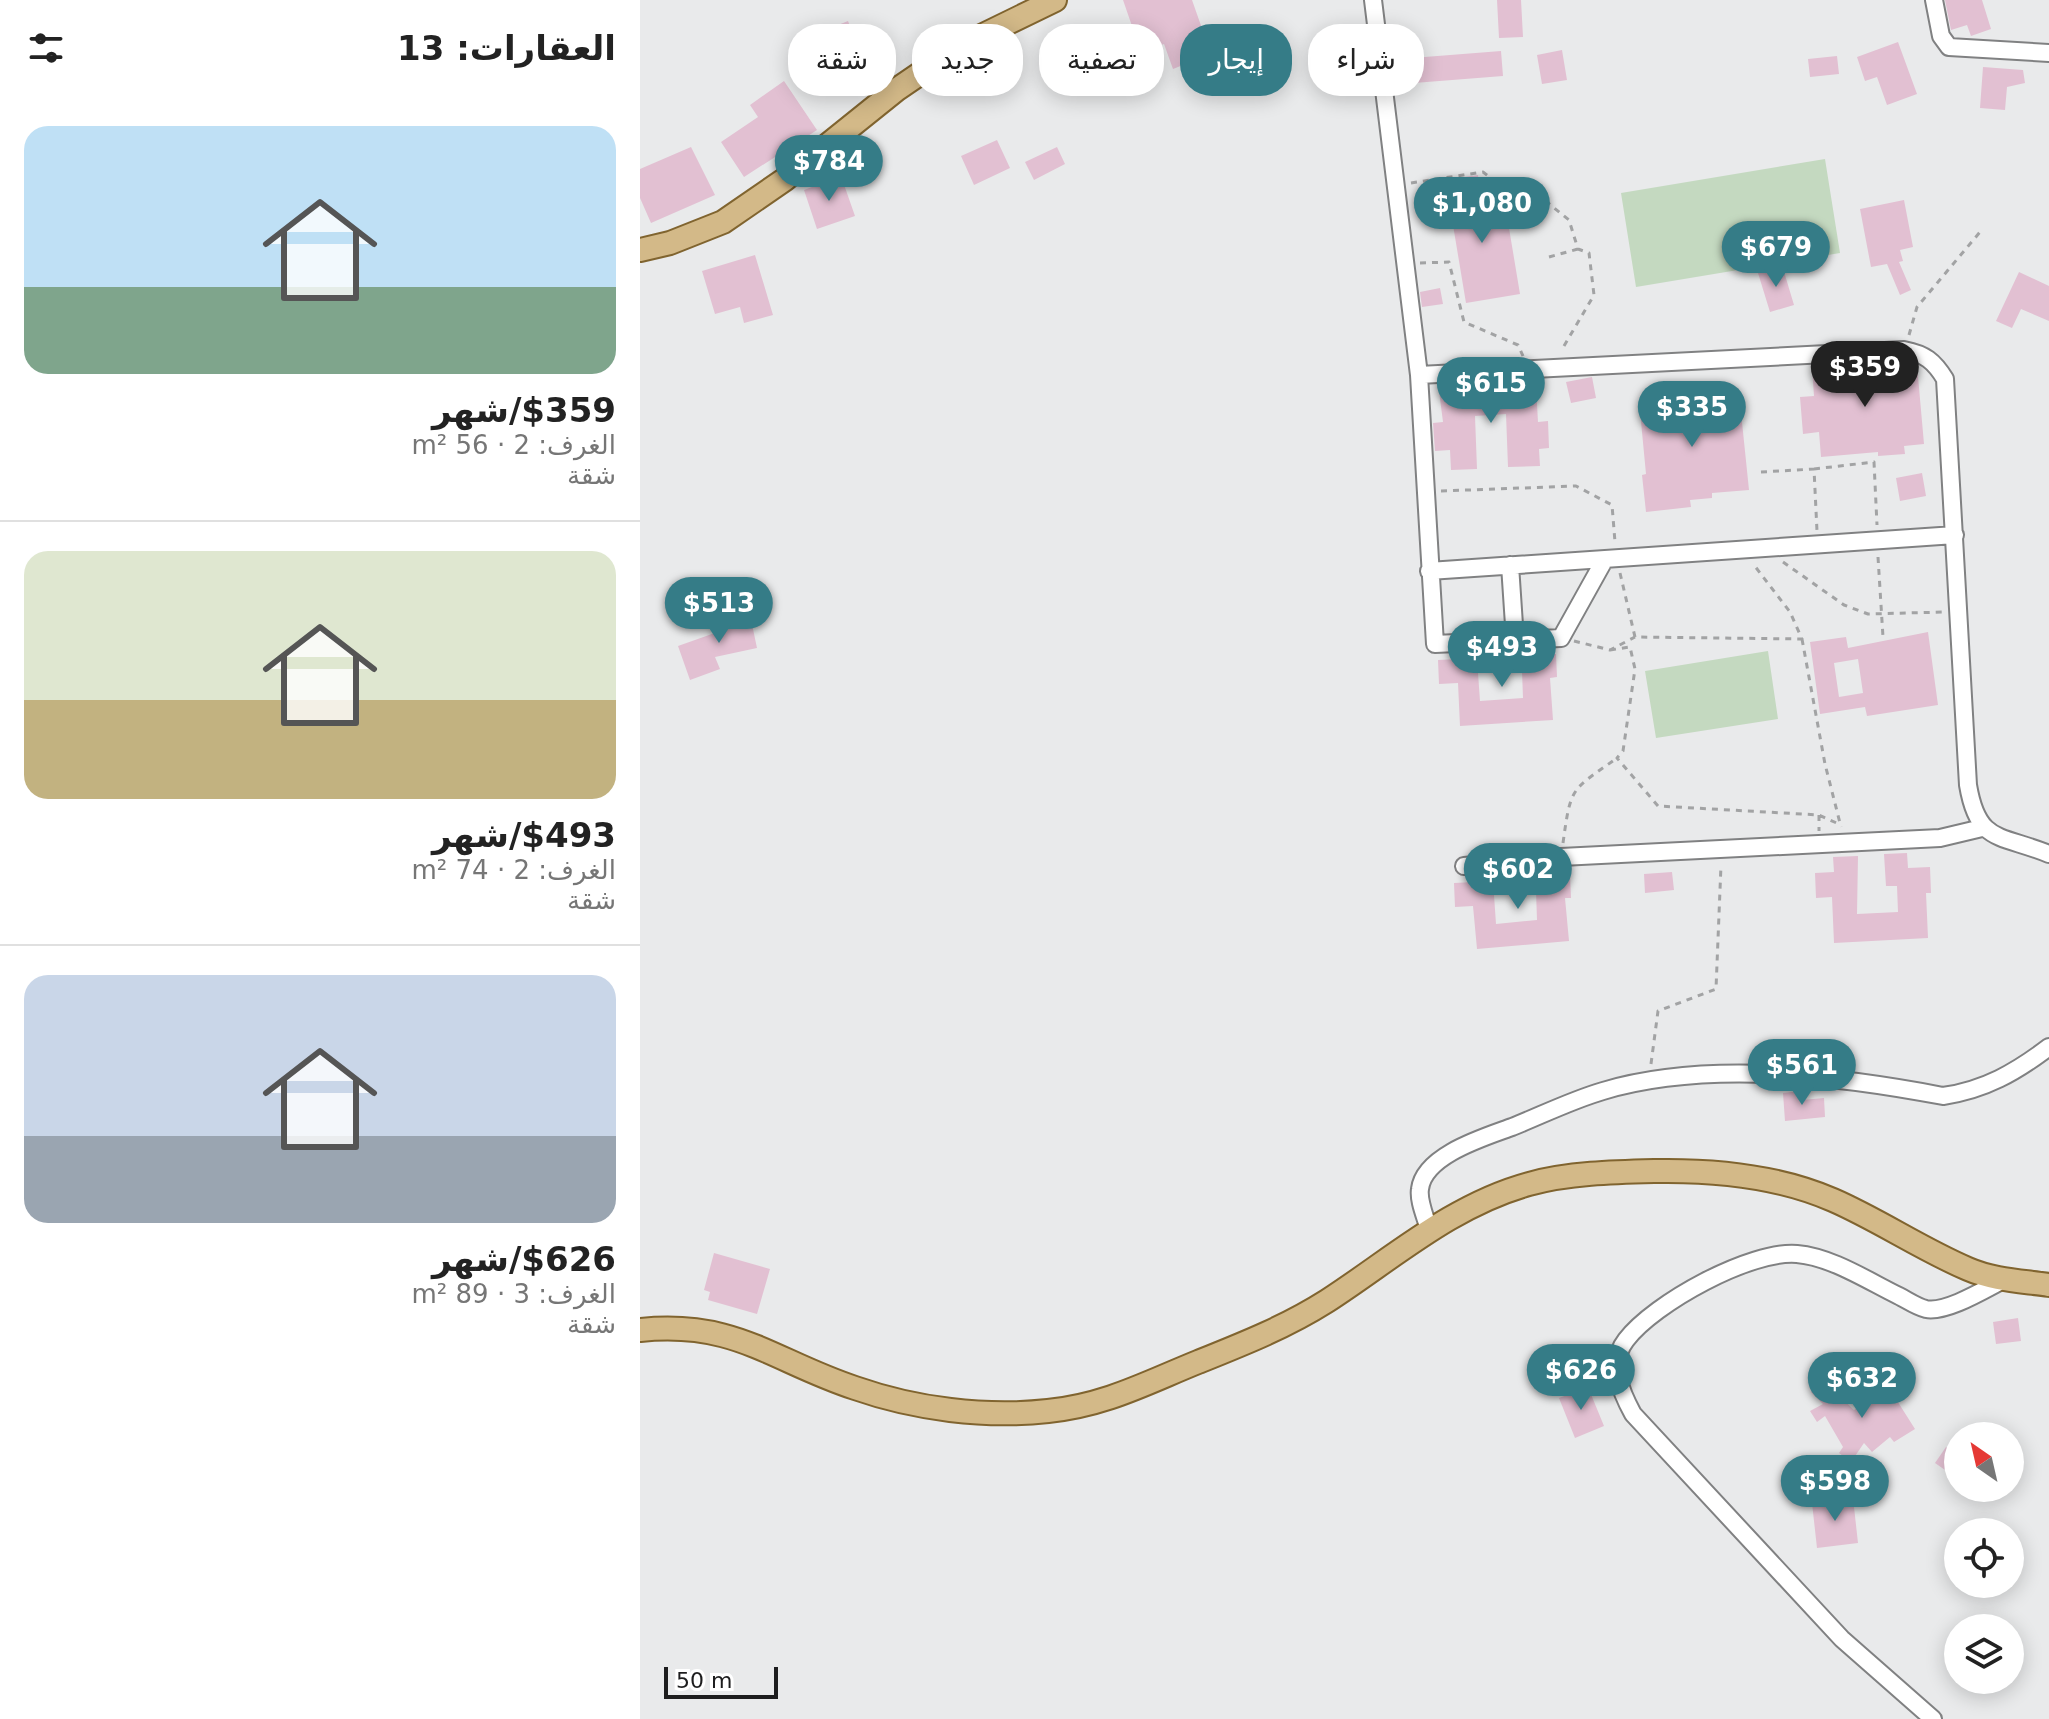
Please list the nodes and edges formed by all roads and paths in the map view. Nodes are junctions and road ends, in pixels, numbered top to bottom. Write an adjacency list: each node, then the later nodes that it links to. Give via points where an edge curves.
1 (1055, 0): 8 (main road, via 959,47 723,222)
2 (1373, 0): 5 (street)
3 (1934, 0): 4 (street, via 1941,36 1949,47)
4 (2049, 53)
5 (1396, 185): 7 (path, via 1483,172 1506,190 1537,194 1569,220); 10 (street)
6 (1980, 232): 11 (path, via 1917,307)
7 (1578, 249): 9 (path); 12 (path, via 1589,253 1594,295)
8 (640, 250)
9 (1549, 257)
10 (1406, 263): 13 (path, via 1449,262 1464,322 1518,345); 14 (street)
11 (1904, 350): 12 (street); 18 (street, via 1922,353 1945,379)
12 (1551, 368): 13 (street)
13 (1531, 369): 14 (street)
14 (1419, 375): 17 (street)
15 (1814, 469): 16 (path); 19 (path, via 1874,462); 20 (path)
16 (1761, 472)
17 (1424, 492): 23 (path, via 1576,486 1612,505); 25 (street)
18 (1955, 535): 19 (street); 26 (street)
19 (1877, 540): 20 (street); 27 (path)
20 (1817, 544): 21 (street)
21 (1764, 548): 22 (street); 27 (path, via 1844,605)
22 (1742, 550): 23 (street); 31 (path, via 1790,612)
23 (1610, 558): 24 (street); 28 (path); 30 (street)
24 (1510, 565): 25 (street); 32 (street)
25 (1429, 571): 32 (street, via 1435,644)
26 (1959, 611): 27 (path); 35 (street, via 1968,785 1973,814)
27 (1882, 614): 29 (path)
28 (1635, 637): 31 (path); 33 (path)
29 (1883, 637)
30 (1561, 638): 32 (street); 33 (path)
31 (1802, 639): 36 (path)
32 (1515, 640)
33 (1610, 650): 34 (path, via 1630,647 1635,669 1623,751)
34 (1617, 758): 36 (path, via 1658,806 1819,815); 39 (path, via 1575,788 1568,802)
35 (1982, 828): 36 (street, via 1940,838); 38 (street)
36 (1842, 834): 37 (street)
37 (1722, 849): 39 (street); 42 (path, via 1716,989 1658,1011)
38 (2049, 854)
39 (1561, 857): 40 (street)
40 (1464, 866)
41 (2049, 1047): 42 (street, via 1995,1083 1943,1096 1776,1074)
42 (1648, 1082): 43 (street, via 1602,1091 1437,1161 1419,1191)
43 (1429, 1230): 44 (main road, via 1529,1184 1656,1171 1730,1173 1833,1200 1971,1270); 46 (main road, via 1289,1323 1126,1394 1052,1411 988,1414 907,1402 853,1388 739,1338 697,1329)
44 (2005, 1279): 45 (main road); 47 (street, via 1964,1300 1927,1309 1826,1261 1797,1254 1762,1257 1727,1269 1662,1308 1625,1341 1619,1359 1618,1388 1633,1414 1842,1639)
45 (2049, 1285)
46 (640, 1330)
47 (1933, 1719)

